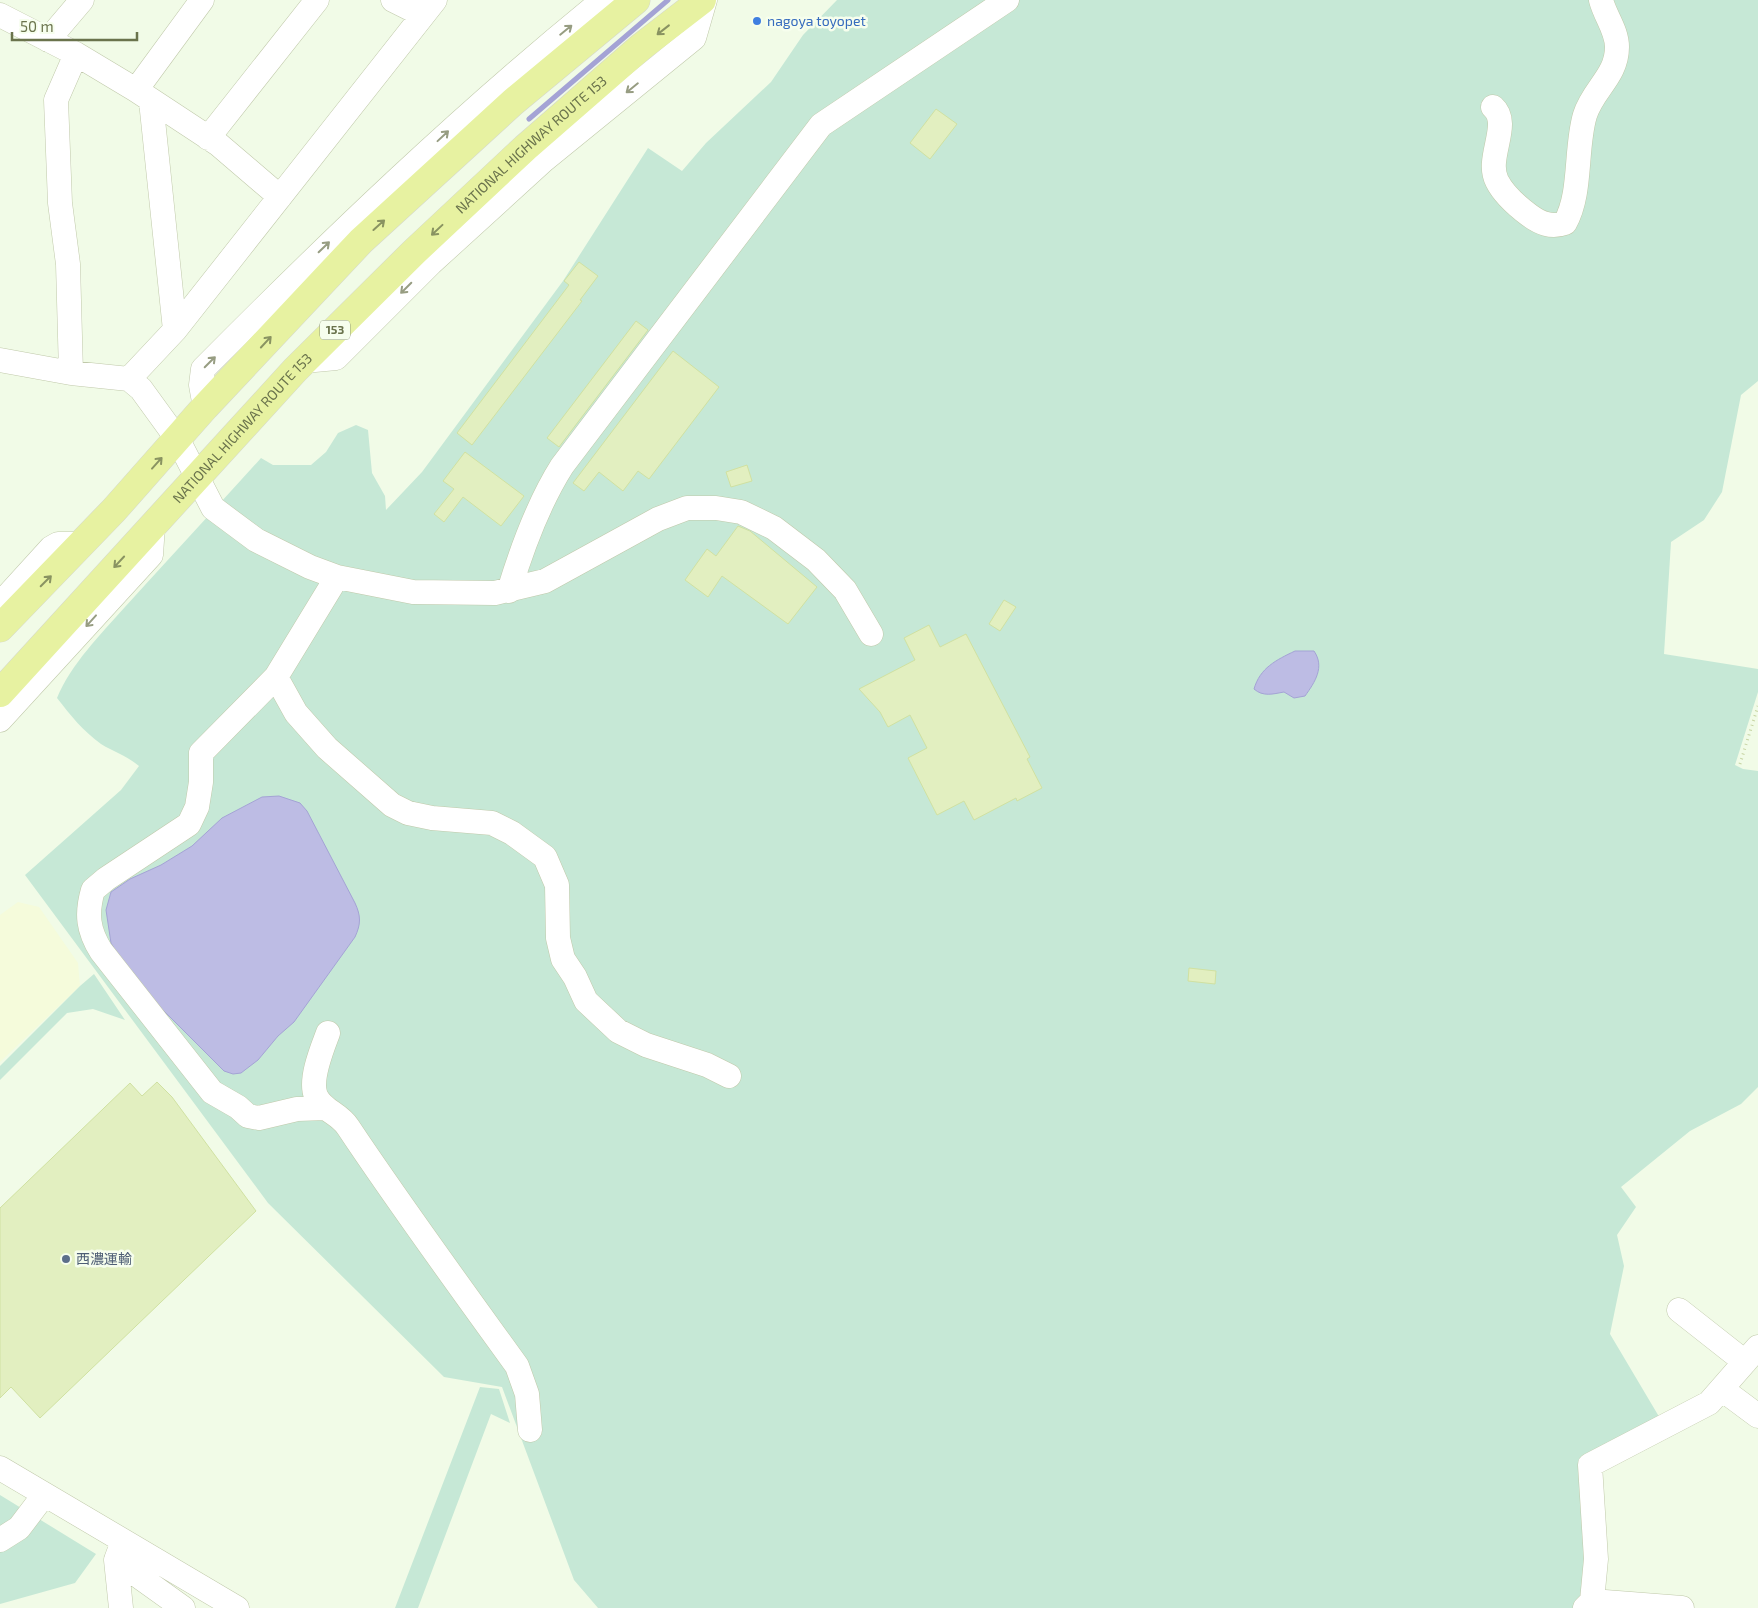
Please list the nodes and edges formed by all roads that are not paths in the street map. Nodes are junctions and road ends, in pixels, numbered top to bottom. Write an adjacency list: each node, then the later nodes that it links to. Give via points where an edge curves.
1 (82, 0): 12 (street)
2 (202, 0): 14 (street)
3 (317, 0): 16 (street)
4 (393, 0): 10 (street)
5 (603, 0): 22 (street, one-way to 5, via 201,385 203,369 326,244 450,128)
6 (636, 0): 22 (highway, one-way to 6, via 361,241 513,102)
7 (704, 0): 24 (highway, NATIONAL HIGHWAY ROUTE 153 / 153, one-way to 24, via 641,48 506,180 414,252 304,361)
8 (1007, 0): 28 (street, via 821,125 562,466 546,491 520,554)
9 (1601, 0): 15 (street, via 1616,36 1616,54 1609,78 1587,110 1579,140 1572,207 1565,223 1550,225 1537,220 1510,200 1502,189 1493,171 1500,123 1498,111)
10 (429, 7): 17 (street)
11 (0, 15): 12 (street)
12 (48, 40): 13 (street)
13 (76, 54): 14 (street); 20 (street, via 56,100 60,204 68,264)
14 (144, 96): 16 (street); 18 (street)
15 (1493, 107)
16 (208, 138): 17 (street)
17 (280, 197): 18 (street)
18 (175, 330): 21 (street)
19 (0, 360): 20 (street)
20 (71, 373): 21 (street)
21 (129, 379): 23 (street, via 141,389)
22 (205, 408): 23 (highway)
23 (178, 440): 24 (street); 26 (highway, one-way to 23)
24 (198, 476): 25 (highway, NATIONAL HIGHWAY ROUTE 153 / 153); 27 (street, via 213,508 256,540 310,568)
25 (153, 525): 33 (highway, NATIONAL HIGHWAY ROUTE 153 / 153, one-way to 33); 34 (street, one-way to 34, via 151,555)
26 (82, 544): 29 (street, via 58,544 51,548); 30 (highway, one-way to 26)
27 (337, 577): 28 (street, via 413,592 495,594); 32 (street)
28 (509, 591): 31 (street, via 545,581 658,519 687,508 716,508 741,512 774,528 816,560 846,590)
29 (0, 604)
30 (0, 628)
31 (871, 634)
32 (276, 677): 36 (street, via 296,713 326,748 392,805 408,813 432,818 492,823 524,840 545,857 557,885 558,938 563,959 586,1001 625,1035); 37 (street, via 201,753 197,807 189,824 92,890 88,918 91,935 100,951 212,1092 248,1116 259,1118 297,1109)
33 (0, 694)
34 (0, 720)
35 (328, 1033): 37 (street, via 315,1075 316,1095)
36 (729, 1076)
37 (326, 1108): 42 (street, via 341,1116 517,1366 527,1394)
38 (1679, 1310): 39 (street)
39 (1752, 1355): 40 (street)
40 (1723, 1390): 41 (street); 47 (street, via 1709,1403 1590,1465 1596,1559)
41 (1758, 1416)
42 (530, 1430)
43 (0, 1468): 44 (street)
44 (44, 1495): 45 (street, via 19,1528); 46 (street)
45 (0, 1540)
46 (119, 1551): 48 (street); 49 (street); 50 (street)
47 (1589, 1604): 51 (street)
48 (121, 1608)
49 (183, 1608)
50 (237, 1608)
51 (1682, 1608)

